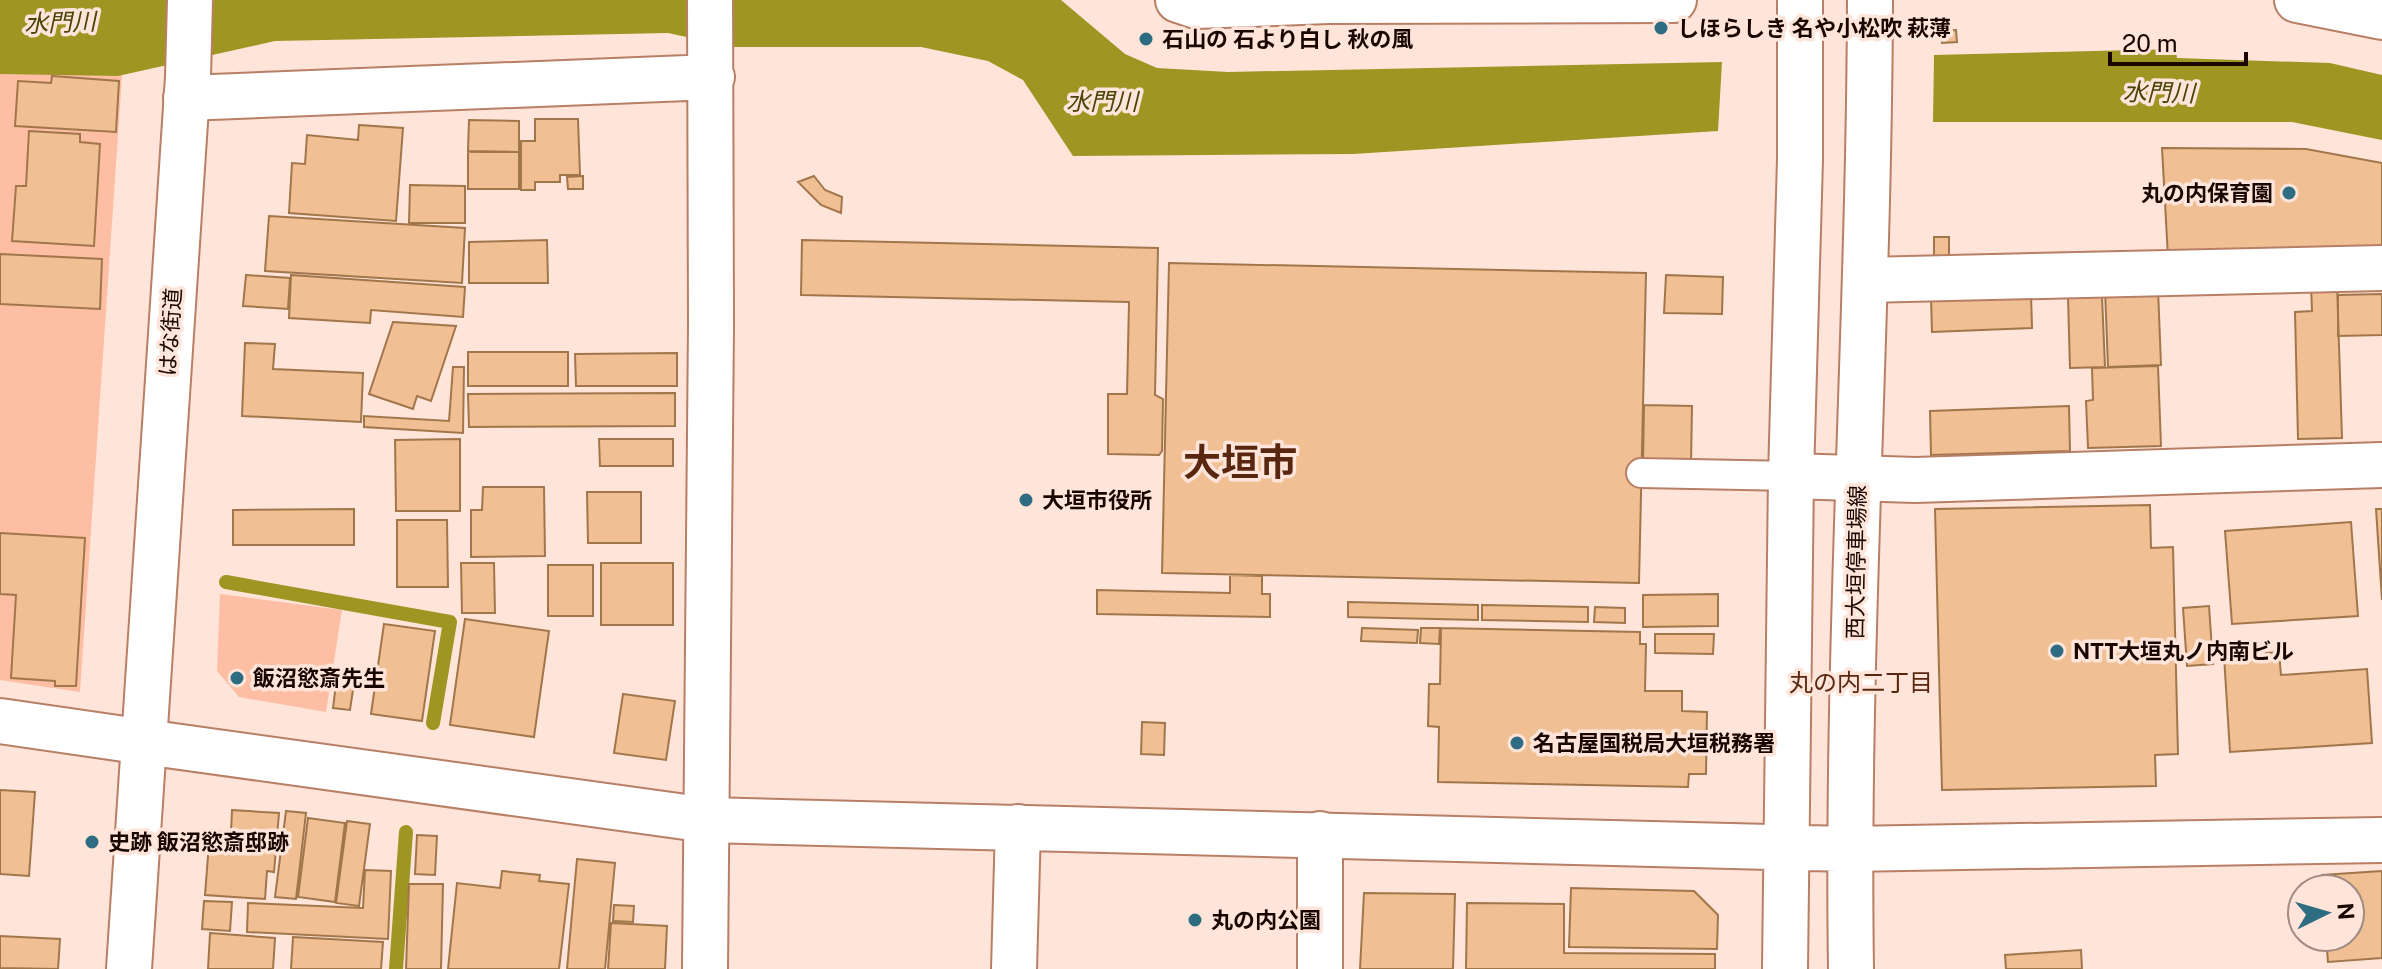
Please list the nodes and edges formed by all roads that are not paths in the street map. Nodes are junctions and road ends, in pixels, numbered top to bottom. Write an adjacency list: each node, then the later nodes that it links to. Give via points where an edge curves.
1 (190, 0): 11 (street, はな街道)
2 (710, 0): 10 (street)
3 (1178, 0): 4 (street, via 1196,6)
4 (1328, 0): 5 (street)
5 (1674, 0)
6 (1800, 0): 16 (street)
7 (1870, 0): 13 (street, 西大垣停車場線)
8 (2297, 0): 9 (street)
9 (2382, 17)
10 (711, 63): 11 (street); 20 (street)
11 (187, 88): 19 (street, はな街道)
12 (2382, 268): 13 (street)
13 (1865, 280): 17 (street, 西大垣停車場線)
14 (2382, 465): 17 (street)
15 (1641, 473): 16 (lane)
16 (1791, 476): 17 (street); 24 (street)
17 (1858, 478): 25 (street, 西大垣停車場線)
18 (0, 721): 19 (street)
19 (145, 742): 20 (street); 26 (street)
20 (707, 820): 21 (street); 27 (street)
21 (1018, 827): 22 (street); 28 (street)
22 (1320, 834): 24 (street); 29 (street)
23 (2382, 840): 25 (street)
24 (1786, 848): 25 (street); 30 (street)
25 (1848, 849): 31 (street, 西大垣停車場線)
26 (129, 969)
27 (705, 969)
28 (1014, 969)
29 (1320, 969)
30 (1785, 969)
31 (1851, 969)

